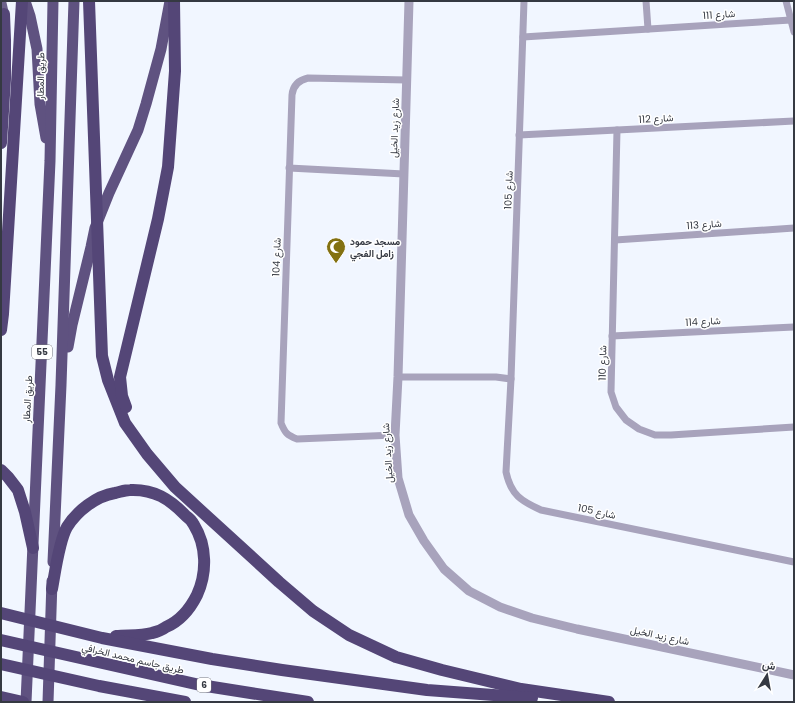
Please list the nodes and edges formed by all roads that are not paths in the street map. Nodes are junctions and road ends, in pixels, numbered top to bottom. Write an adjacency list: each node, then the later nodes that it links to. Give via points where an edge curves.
1 (1, 1): 13 (main road)
2 (22, 1): 30 (highway)
3 (25, 1): 24 (highway, via 37,49 40,104)
4 (53, 1): 24 (highway, طريق المطار / 55)
5 (74, 1): 34 (highway, 55)
6 (89, 1): 37 (highway, via 102,356 108,380 125,422)
7 (170, 1): 34 (highway, via 161,49 138,130 95,228)
8 (174, 1): 37 (highway, via 175,71 168,168 120,377 122,396)
9 (409, 1): 19 (street, شارع زيد الخيل)
10 (524, 1): 18 (street, شارع 105)
11 (646, 1): 15 (street)
12 (786, 1): 14 (street)
13 (4, 14): 17 (street); 23 (highway, via 5,79)
14 (791, 20): 15 (street, شارع 111); 16 (street)
15 (648, 29): 18 (street, شارع 111)
16 (794, 32)
17 (1, 35)
18 (523, 37): 22 (street, شارع 105)
19 (407, 80): 25 (street, شارع 104, via 308,78 300,81 292,94); 26 (street, شارع زيد الخيل)
20 (794, 121): 21 (street, شارع 112)
21 (617, 130): 22 (street, شارع 112); 28 (street, شارع 110)
22 (519, 135): 33 (street, شارع 105)
23 (1, 143)
24 (50, 161): 39 (highway, طريق المطار / 55)
25 (289, 168): 26 (street); 36 (street, شارع 104, via 281,423 288,436 297,439)
26 (404, 174): 32 (street, شارع زيد الخيل)
27 (794, 228): 28 (street, شارع 113)
28 (614, 240): 31 (street, شارع 110)
29 (794, 327): 31 (street, شارع 114)
30 (1, 330)
31 (612, 336): 35 (street, شارع 110, via 611,392 616,407 626,420 639,429 655,435 671,435)
32 (398, 377): 33 (street); 36 (street, شارع زيد الخيل)
33 (511, 379): 40 (street, شارع 105, via 506,472 509,483 522,500 541,510)
34 (61, 385): 41 (highway, 55)
35 (794, 427)
36 (395, 434): 46 (street, شارع زيد الخيل, via 398,478 409,515 444,569 469,591 500,607 532,618)
37 (147, 454): 53 (highway, via 174,487 279,582 313,611 349,635 396,656 442,670 521,689)
38 (1, 470): 39 (highway, via 18,490)
39 (33, 548): 48 (highway, طريق المطار / 55)
40 (794, 562)
41 (52, 589): 43 (highway, via 61,542 67,528 91,502 110,494 130,490 151,492 167,498 180,509 194,524 204,555 204,572 192,605 182,617 153,633); 49 (highway, 55)
42 (1, 613): 43 (highway)
43 (100, 637): 52 (highway, via 266,668 427,690)
44 (1, 640): 51 (highway, طريق جاسم محمد الخرافي / 6, via 200,685)
45 (1, 664): 50 (highway)
46 (794, 675)
47 (1, 697): 48 (highway)
48 (24, 702)
49 (48, 702)
50 (185, 702)
51 (308, 702)
52 (594, 702)
53 (610, 702)

